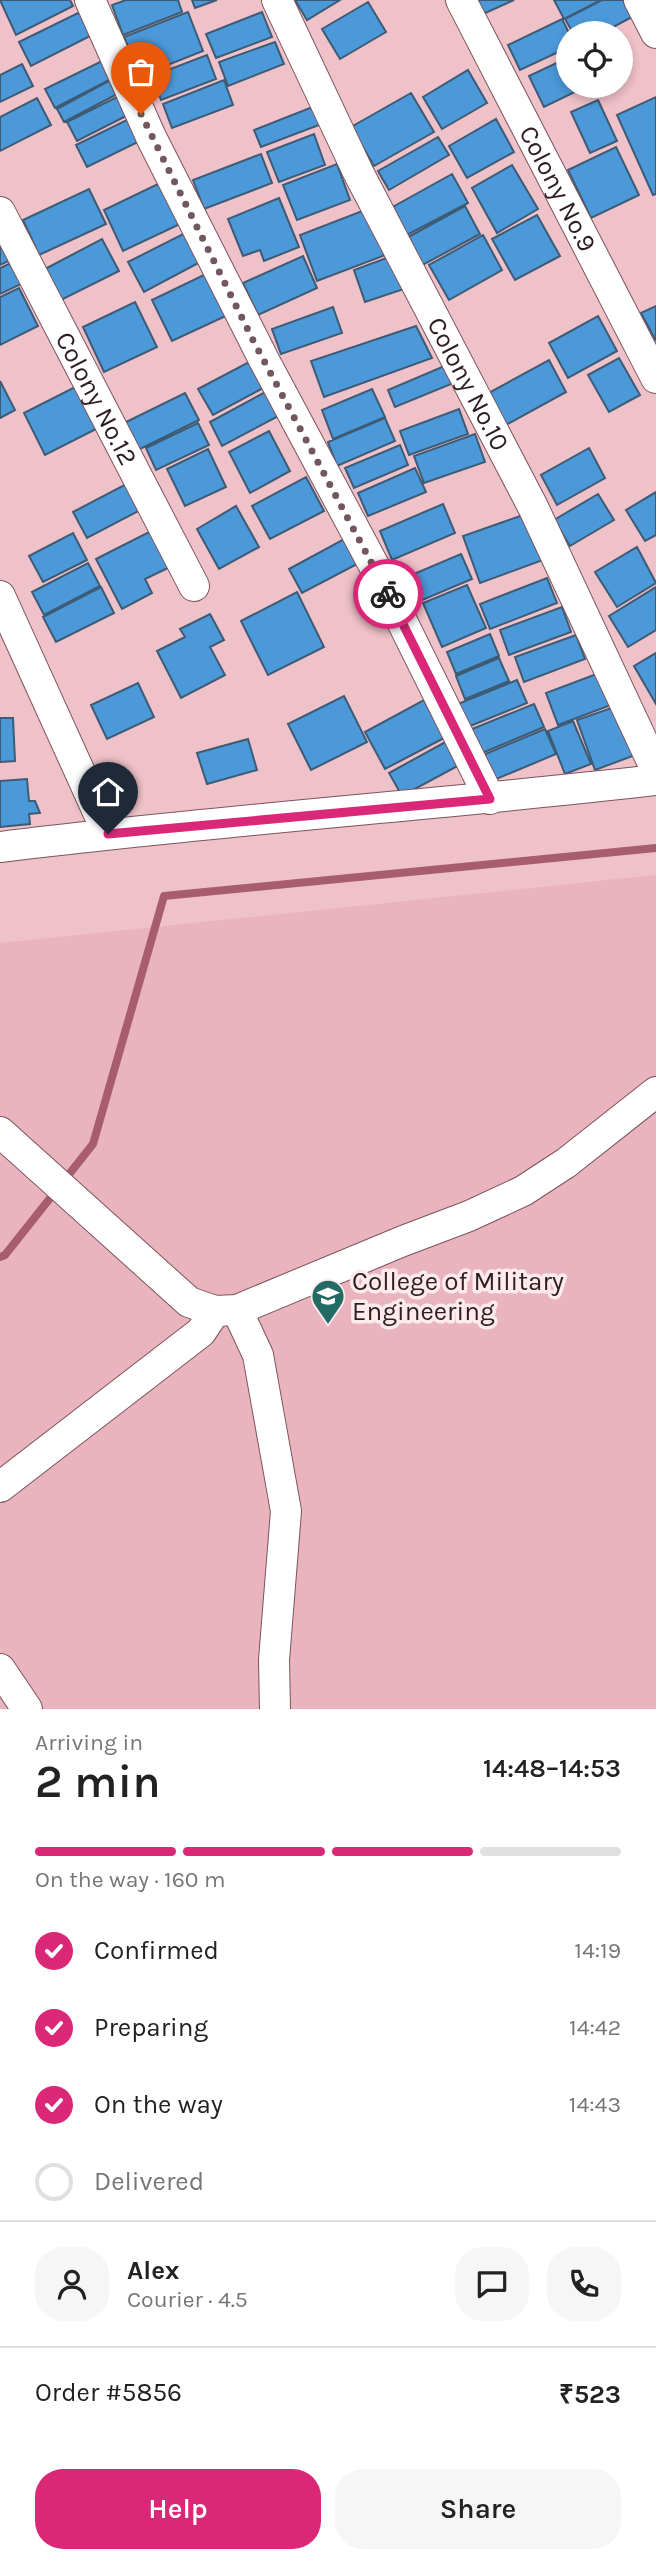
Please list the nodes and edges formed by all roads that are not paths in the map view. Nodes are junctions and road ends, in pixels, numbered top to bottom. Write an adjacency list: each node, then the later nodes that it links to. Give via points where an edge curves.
1 (90, 0): 12 (street, via 151,137)
2 (277, 0): 10 (street, Colony No.10, via 358,172 533,507)
3 (461, 0): 7 (street, Colony No.9)
4 (639, 0): 5 (street)
5 (656, 33)
6 (0, 212): 8 (street, Colony No.12)
7 (656, 378)
8 (194, 586)
9 (0, 596): 13 (street)
10 (656, 770)
11 (656, 780): 12 (street)
12 (490, 799): 13 (street)
13 (108, 834): 14 (street)
14 (0, 847)
15 (656, 1092): 17 (street, via 523,1191)
16 (0, 1132): 17 (street, via 189,1302)
17 (226, 1310): 18 (street); 21 (street, via 258,1354 286,1511 274,1660)
18 (0, 1487)
19 (0, 1669): 20 (street)
20 (27, 1709)
21 (275, 1709)

